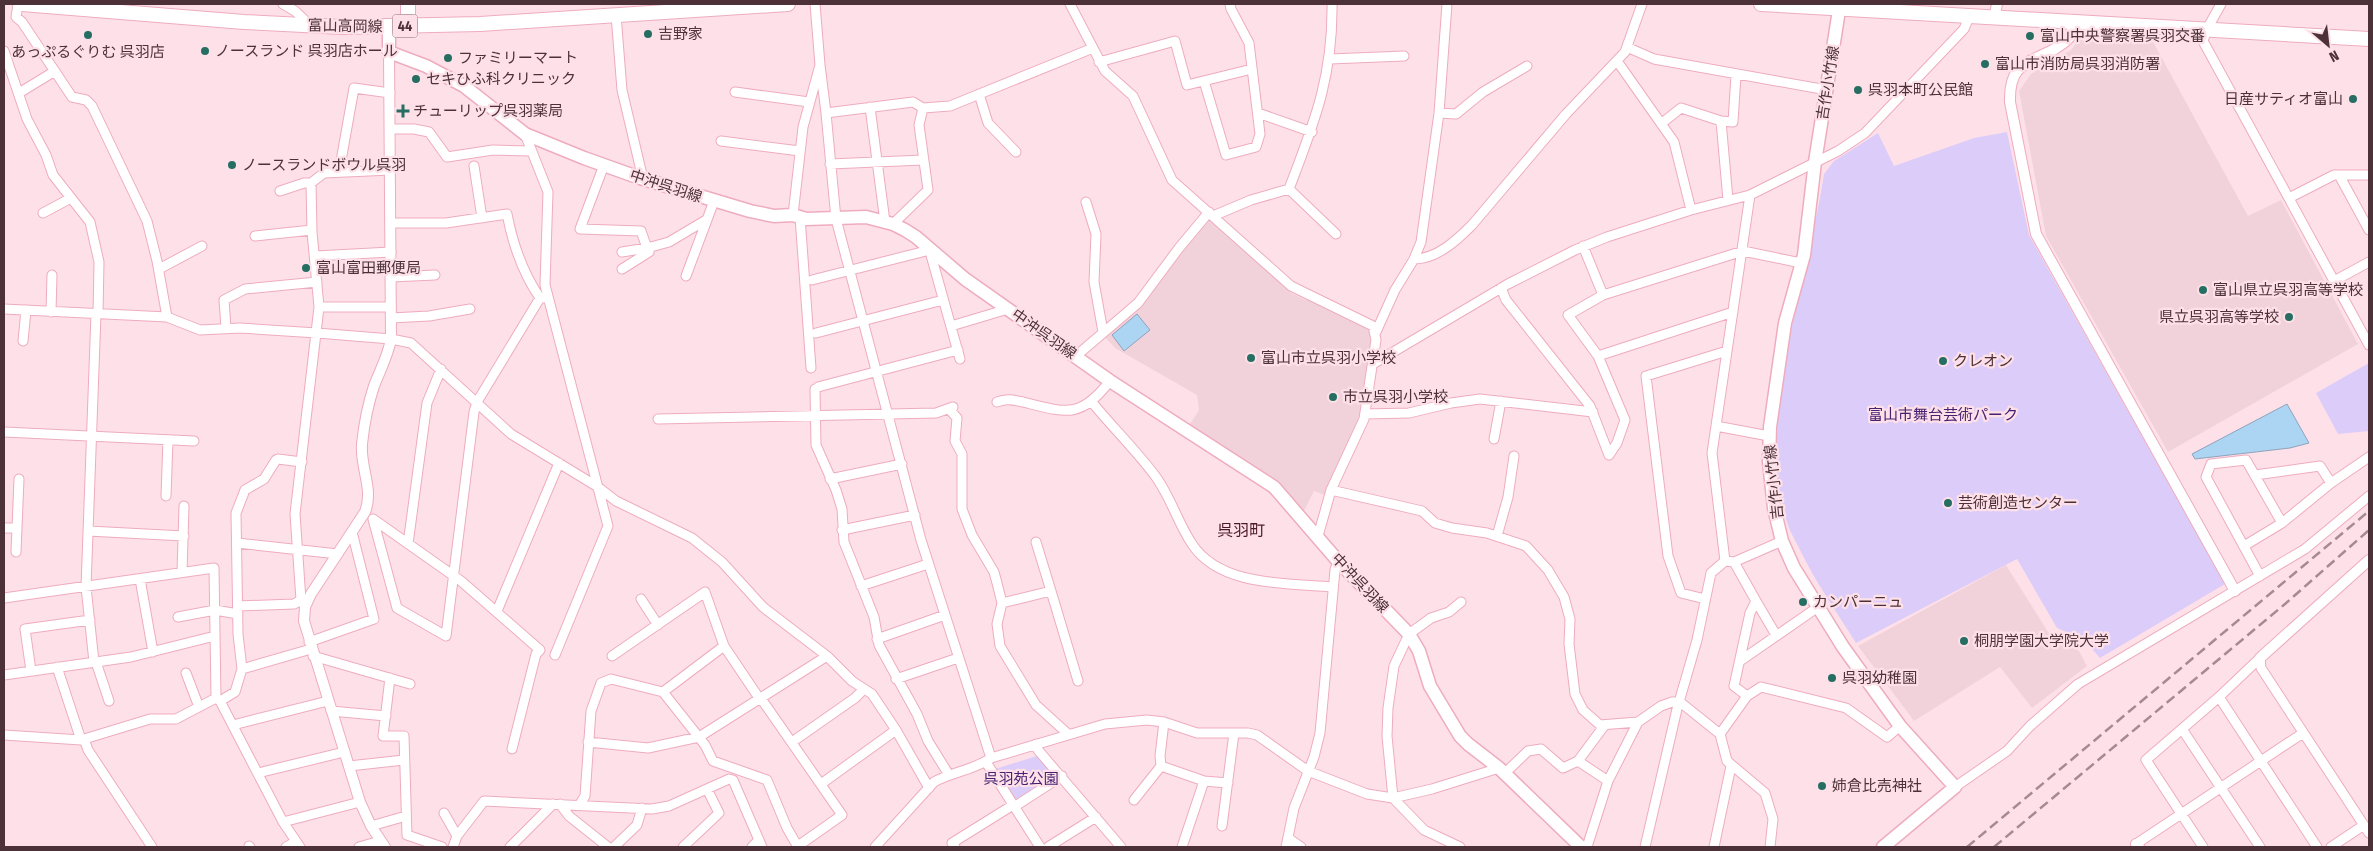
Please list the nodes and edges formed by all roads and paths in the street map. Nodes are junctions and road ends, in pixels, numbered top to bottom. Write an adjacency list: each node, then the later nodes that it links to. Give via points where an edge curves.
1 (18, 4): 37 (street, via 16,16)
2 (22, 4): 21 (main road, 富山高岡線 / 44)
3 (283, 4): 21 (street)
4 (408, 4): 22 (main road)
5 (788, 4): 15 (main road, 富山高岡線 / 44)
6 (815, 4): 34 (street)
7 (1070, 4): 26 (street)
8 (1230, 4): 36 (street, via 1249,43)
9 (1332, 4): 31 (street)
10 (1447, 4): 50 (street)
11 (1642, 4): 27 (street)
12 (1761, 4): 16 (main road)
13 (1998, 4): 19 (street)
14 (2221, 4): 24 (street)
15 (738, 5): 17 (main road, 富山高岡線 / 44)
16 (1840, 6): 18 (main road); 40 (main road, 吉作小竹線)
17 (616, 15): 22 (main road, 富山高岡線 / 44); 70 (street, via 622,90)
18 (1969, 17): 19 (main road); 62 (street, via 1964,29 1864,133)
19 (1994, 19): 20 (main road)
20 (2074, 23): 24 (main road); 208 (street, via 2069,38 2015,72 2010,84 2012,112 2036,234)
21 (311, 26): 23 (main road, 富山高岡線 / 44)
22 (408, 26): 23 (main road, 富山高岡線 / 44)
23 (389, 27): 29 (main road)
24 (2207, 29): 25 (main road); 76 (street, via 2203,41)
25 (2369, 39)
26 (1093, 48): 33 (street); 44 (street)
27 (1628, 48): 32 (street); 38 (street, via 1654,59)
28 (4, 51): 42 (street)
29 (389, 52): 43 (street); 55 (main road, 中沖呉羽線, via 426,66 464,86)
30 (1404, 56): 31 (street)
31 (1330, 59): 54 (street)
32 (1617, 61): 52 (street); 101 (street, via 1566,114 1462,235 1442,250)
33 (1100, 62): 39 (street, via 1175,41 1187,85); 82 (street, via 1111,78 1132,96 1172,180)
34 (820, 65): 45 (street); 48 (street)
35 (1527, 66): 50 (street, via 1483,92 1456,114)
36 (1252, 68): 39 (street); 49 (street)
37 (55, 71): 42 (street); 104 (street, via 72,97 86,100 92,106 147,222)
38 (1736, 75): 40 (street); 51 (street, via 1733,122)
39 (1204, 81): 49 (street, via 1226,155 1256,147 1260,134)
40 (1826, 90): 62 (main road, 吉作小竹線)
41 (735, 92): 45 (street)
42 (19, 93): 75 (street, via 27,119 53,175)
43 (390, 93): 53 (street); 67 (street, via 354,88)
44 (979, 94): 47 (street, via 950,106); 59 (street, via 988,123)
45 (809, 102): 58 (street)
46 (870, 107): 47 (street, via 913,102); 48 (street); 61 (street)
47 (923, 108): 60 (street, via 919,125)
48 (826, 113): 63 (street)
49 (1258, 113): 54 (street)
50 (1439, 113): 101 (street, via 1424,225)
51 (1721, 121): 52 (street, via 1681,108); 77 (street)
52 (1662, 124): 80 (street, via 1674,142)
53 (391, 129): 57 (street, via 429,132 448,157 493,150); 66 (street)
54 (1312, 132): 72 (street)
55 (525, 134): 57 (street); 65 (main road, 中沖呉羽線)
56 (721, 141): 58 (street)
57 (532, 151): 116 (street, via 548,192)
58 (800, 151): 83 (street)
59 (1016, 152)
60 (923, 160): 61 (street); 87 (street, via 928,190)
61 (877, 162): 63 (street); 87 (street)
62 (1815, 162): 74 (street); 103 (main road, 吉作小竹線)
63 (830, 164): 85 (street)
64 (474, 166): 84 (street)
65 (604, 166): 70 (main road, 中沖呉羽線); 95 (street, via 580,229 641,232)
66 (391, 170): 67 (street); 88 (street)
67 (339, 172): 71 (street, via 324,173)
68 (2339, 175): 69 (street); 76 (street); 90 (street)
69 (2369, 175)
70 (643, 179): 78 (main road, 中沖呉羽線)
71 (311, 183): 73 (street); 89 (street)
72 (1289, 189): 82 (street); 91 (street)
73 (280, 191)
74 (1750, 195): 77 (street); 97 (street)
75 (71, 198): 81 (street); 126 (street, via 90,222 97,251)
76 (2289, 198): 112 (street)
77 (1728, 200): 80 (street)
78 (714, 201): 83 (main road, 中沖呉羽線, via 774,216); 86 (street)
79 (1086, 202): 131 (street, via 1096,234 1094,282)
80 (1691, 210): 94 (street)
81 (43, 213)
82 (1211, 214): 131 (street, via 1179,248 1138,303); 132 (street, via 1291,286 1368,322)
83 (797, 216): 85 (main road, 中沖呉羽線); 142 (street)
84 (482, 218): 88 (street, via 446,223); 116 (street, via 507,214 522,268)
85 (836, 218): 87 (main road, 中沖呉羽線, via 866,217); 106 (street)
86 (706, 220): 95 (street, via 669,242); 109 (street)
87 (889, 223): 96 (main road, 中沖呉羽線)
88 (391, 224): 98 (street)
89 (312, 230): 92 (street); 100 (street)
90 (2369, 230)
91 (1336, 234)
92 (255, 236)
93 (202, 246): 104 (street)
94 (1584, 246): 114 (street); 115 (street)
95 (648, 248): 99 (street); 105 (street, via 649,252)
96 (929, 248): 106 (street, via 926,252); 117 (street); 121 (main road, 中沖呉羽線)
97 (1743, 251): 103 (street); 115 (street); 124 (street)
98 (391, 252): 100 (street); 110 (street)
99 (622, 252)
100 (315, 256): 113 (street)
101 (1414, 259): 132 (street, via 1395,290)
102 (2369, 262): 112 (street)
103 (1802, 263): 158 (main road, 吉作小竹線, via 1785,323)
104 (159, 269): 127 (street)
105 (622, 269)
106 (850, 270): 111 (street); 128 (street)
107 (52, 274): 123 (street)
108 (435, 275): 110 (street)
109 (686, 276)
110 (391, 277): 125 (street)
111 (812, 280)
112 (2334, 281): 137 (street)
113 (317, 282): 118 (street); 130 (street, via 245,289 224,300)
114 (1501, 288): 141 (street); 150 (street, via 1506,300)
115 (1603, 295): 140 (street, via 1568,315)
116 (544, 298): 148 (street); 171 (street)
117 (944, 300): 128 (street); 129 (street)
118 (318, 307): 125 (street); 133 (street)
119 (4, 309): 122 (street)
120 (470, 309): 125 (street, via 429,316)
121 (1008, 309): 129 (street); 139 (main road, 中沖呉羽線)
122 (26, 310): 123 (street); 136 (street)
123 (51, 312): 126 (street)
124 (1733, 312): 138 (street); 140 (street)
125 (391, 313): 135 (street)
126 (97, 314): 127 (street); 157 (street)
127 (167, 317): 130 (street, via 200,330)
128 (864, 321): 134 (street); 144 (street)
129 (951, 326): 144 (street, via 959,354)
130 (226, 328): 133 (street)
131 (1103, 332): 139 (street)
132 (1376, 332): 141 (street)
133 (317, 333): 135 (street); 164 (street)
134 (816, 333)
135 (391, 338): 143 (street, via 411,343); 176 (street, via 374,388 362,444 362,464 370,494)
136 (23, 341)
137 (2369, 345)
138 (1727, 351): 155 (street); 211 (street, via 1646,376 1668,556 1681,592)
139 (1076, 356): 145 (main road, 中沖呉羽線)
140 (1598, 356): 150 (street, via 1625,420 1609,455)
141 (1373, 364): 152 (street)
142 (811, 368)
143 (441, 369): 148 (street); 191 (street, via 427,402)
144 (877, 372): 151 (street); 153 (street, via 816,388)
145 (1110, 381): 146 (street); 186 (main road, 中沖呉羽線, via 1261,477)
146 (1091, 401): 149 (street, via 1070,410 1009,399); 206 (street, via 1156,477 1192,544 1204,559 1239,576)
147 (1501, 401): 150 (street); 152 (street, via 1466,400 1409,412); 159 (street)
148 (477, 402): 165 (street, via 511,434); 201 (street)
149 (997, 402)
150 (1593, 412)
151 (888, 414): 153 (street); 166 (street); 214 (street, via 936,413 951,408 957,418 955,441 962,454 964,515 994,572)
152 (1365, 414): 172 (street)
153 (815, 416): 154 (street); 168 (street, via 816,444)
154 (658, 419)
155 (1716, 426): 158 (street); 198 (street, via 1712,453)
156 (4, 432): 157 (street)
157 (92, 436): 160 (street); 183 (street)
158 (1769, 436): 188 (main road, 吉作小竹線, via 1774,508)
159 (1494, 439)
160 (168, 440): 161 (street); 173 (street)
161 (194, 441)
162 (1514, 456): 187 (street, via 1508,497)
163 (2369, 457): 170 (street)
164 (302, 462): 190 (street, via 278,459 264,479 245,490 236,513); 193 (street, via 295,514)
165 (559, 463): 171 (street); 219 (street)
166 (902, 464): 168 (street); 177 (street)
167 (2255, 476): 170 (street, via 2320,466); 179 (street); 192 (street, via 2246,460 2211,464 2206,477)
168 (830, 478): 182 (street, via 842,509)
169 (19, 479): 181 (street)
170 (2332, 483): 179 (street)
171 (598, 487): 231 (street, via 608,526); 233 (street, via 616,501 700,543 763,607)
172 (1331, 490): 186 (street); 187 (street, via 1422,511 1434,522 1452,528)
173 (166, 496)
174 (2369, 496): 202 (street, via 2305,549)
175 (184, 506): 185 (street)
176 (365, 512): 178 (street); 184 (street)
177 (915, 515): 182 (street); 199 (street)
178 (373, 519): 191 (street); 201 (street, via 397,608 446,636)
179 (2282, 523): 192 (street)
180 (4, 528): 181 (street)
181 (17, 528): 194 (street)
182 (842, 530): 204 (street)
183 (88, 531): 185 (street); 205 (street)
184 (352, 532): 195 (street); 229 (street, via 374,619)
185 (184, 536): 200 (street)
186 (1318, 536): 197 (main road, 中沖呉羽線)
187 (1497, 536): 261 (street, via 1526,546 1558,586 1569,612 1570,660 1575,694 1583,710)
188 (1782, 541): 198 (street); 216 (main road, 吉作小竹線)
189 (1036, 542): 207 (street)
190 (237, 543): 193 (street); 218 (street)
191 (408, 544): 201 (street)
192 (2244, 546): 202 (street)
193 (298, 550): 195 (street); 215 (street)
194 (16, 552)
195 (338, 554): 215 (street)
196 (2369, 560): 235 (street)
197 (1338, 561): 206 (street); 224 (main road, 中沖呉羽線)
198 (1730, 562): 211 (street, via 1711,573); 212 (street)
199 (928, 564): 204 (street); 220 (street)
200 (182, 572): 203 (street); 217 (street, via 214,568)
201 (454, 576): 219 (street)
202 (2260, 576): 208 (street)
203 (140, 578): 205 (street); 230 (street)
204 (861, 586): 227 (street, via 874,617)
205 (86, 587): 209 (street); 222 (street)
206 (1333, 587): 284 (street, via 1320,733)
207 (1051, 591): 214 (street); 245 (street)
208 (2235, 591): 293 (street, via 2078,684 2007,751)
209 (4, 598)
210 (641, 599): 223 (street)
211 (1705, 599): 254 (street)
212 (1756, 601): 225 (street); 236 (street, via 1750,613)
213 (1460, 602): 224 (street, via 1449,612 1431,618)
214 (1002, 603): 266 (street, via 997,624 1000,646 1036,706)
215 (303, 604): 218 (street); 229 (street, via 305,630)
216 (1818, 607): 225 (street); 262 (main road, 吉作小竹線, via 1862,676)
217 (216, 610): 218 (street); 221 (street); 226 (street)
218 (238, 610): 239 (street)
219 (497, 612): 275 (street, via 540,650 536,654)
220 (945, 615): 227 (street); 234 (street)
221 (178, 617)
222 (90, 620): 237 (street); 240 (street, via 25,629)
223 (658, 625): 228 (street, via 705,592); 232 (street)
224 (1409, 634): 285 (main road, 中沖呉羽線, via 1419,651 1430,686 1451,724 1468,744); 297 (street, via 1394,666 1388,708 1387,752)
225 (1776, 635): 236 (street)
226 (215, 636): 230 (street); 252 (street)
227 (877, 639): 244 (street)
228 (724, 646): 248 (street); 251 (street)
229 (311, 649): 239 (street); 243 (street); 255 (street)
230 (153, 652): 237 (street)
231 (555, 655)
232 (612, 656)
233 (827, 656): 247 (street); 251 (street)
234 (958, 658): 244 (street); 278 (street)
235 (2260, 658): 250 (street); 268 (street, via 2261,668)
236 (1740, 660): 249 (street, via 1734,686)
237 (95, 662): 238 (street); 253 (street)
238 (57, 667): 240 (street); 271 (street)
239 (242, 669): 252 (street, via 236,692)
240 (31, 671): 242 (street)
241 (186, 673): 256 (street)
242 (4, 675)
243 (390, 678): 246 (street); 257 (street)
244 (896, 679): 287 (street)
245 (1078, 681)
246 (410, 684)
247 (864, 689): 264 (street, via 872,694); 273 (street, via 856,698)
248 (663, 692): 270 (street); 272 (street, via 611,679 601,683 591,711)
249 (1747, 696): 262 (street, via 1761,687 1846,708 1887,737); 267 (street)
250 (2219, 697): 263 (street); 279 (street)
251 (759, 698): 270 (street); 273 (street)
252 (218, 699): 256 (street); 260 (street)
253 (109, 701)
254 (1680, 702): 259 (street, via 1661,706); 267 (street); 338 (street)
255 (330, 706): 257 (street); 260 (street); 276 (street)
256 (199, 707): 271 (street, via 176,719 150,719)
257 (386, 716): 277 (street, via 383,736 404,736)
258 (1164, 722): 265 (street, via 1197,733); 266 (street, via 1146,720 1105,724); 282 (street)
259 (1638, 722): 261 (street); 290 (street)
260 (233, 725): 286 (street)
261 (1604, 726): 280 (street)
262 (1900, 726): 293 (main road, 吉作小竹線)
263 (2182, 729): 295 (street); 305 (street, via 2146,760)
264 (896, 730): 292 (street); 294 (street)
265 (1234, 733): 284 (street, via 1257,736); 291 (street)
266 (1068, 734): 274 (street)
267 (1720, 734): 283 (street)
268 (2303, 734): 279 (street); 311 (street)
269 (4, 735): 271 (street)
270 (699, 737): 272 (street, via 648,748); 327 (street, via 713,760 768,780)
271 (82, 740): 318 (street)
272 (588, 742): 301 (street, via 585,796)
273 (792, 742): 292 (street)
274 (1036, 744): 278 (street); 288 (street)
275 (512, 749)
276 (344, 752): 281 (street); 286 (street)
277 (404, 760): 281 (street); 306 (street)
278 (989, 760): 287 (street); 302 (street)
279 (2261, 761): 295 (street); 344 (street)
280 (1578, 762): 285 (street, via 1563,768 1541,749 1528,751); 290 (street)
281 (349, 766): 299 (street)
282 (1161, 766): 289 (street); 298 (street)
283 (1731, 766): 339 (street); 340 (street, via 1762,790 1768,799 1773,819)
284 (1308, 770): 297 (street, via 1367,794); 312 (street, via 1294,808)
285 (1502, 771): 297 (street); 336 (main road, 中沖呉羽線)
286 (258, 773): 308 (street)
287 (949, 775): 294 (street)
288 (1062, 776): 302 (street); 307 (street)
289 (1204, 781): 291 (street); 333 (street)
290 (1608, 781): 337 (street)
291 (1228, 783): 310 (street)
292 (820, 784): 327 (street, via 842,814)
293 (1955, 787): 341 (main road)
294 (928, 788): 328 (street)
295 (2221, 788): 305 (street); 343 (street)
296 (707, 789): 303 (street, via 669,806); 316 (street, via 729,778 733,780); 325 (street, via 719,813)
297 (1393, 798): 335 (street, via 1424,830)
298 (1134, 800)
299 (360, 802): 308 (street); 309 (street)
300 (557, 804): 301 (street); 313 (street, via 484,801); 322 (street); 323 (street)
301 (580, 804): 303 (street)
302 (1013, 806): 329 (street, via 952,844); 330 (street)
303 (642, 808): 324 (street, via 637,825)
304 (444, 813): 313 (street)
305 (2181, 814): 317 (street); 342 (street)
306 (406, 816): 309 (street); 321 (street, via 407,834)
307 (1096, 817): 331 (street); 332 (street)
308 (283, 822): 314 (street)
309 (371, 826): 315 (street)
310 (1222, 826)
311 (2367, 829): 345 (street)
312 (1287, 842): 334 (street)
313 (457, 843)
314 (297, 844): 319 (street)
315 (383, 844): 320 (street)
316 (761, 844): 326 (street)
317 (2138, 846)
318 (152, 847)
319 (286, 847)
320 (359, 847)
321 (442, 847)
322 (510, 847)
323 (608, 847)
324 (614, 847)
325 (683, 847)
326 (752, 847)
327 (798, 847)
328 (875, 847)
329 (954, 847)
330 (1040, 847)
331 (1048, 847)
332 (1121, 847)
333 (1182, 847)
334 (1301, 847)
335 (1460, 847)
336 (1581, 847)
337 (1587, 847)
338 (1645, 847)
339 (1714, 847)
340 (1770, 847)
341 (1883, 847)
342 (2203, 847)
343 (2260, 847)
344 (2317, 847)
345 (2331, 847)

